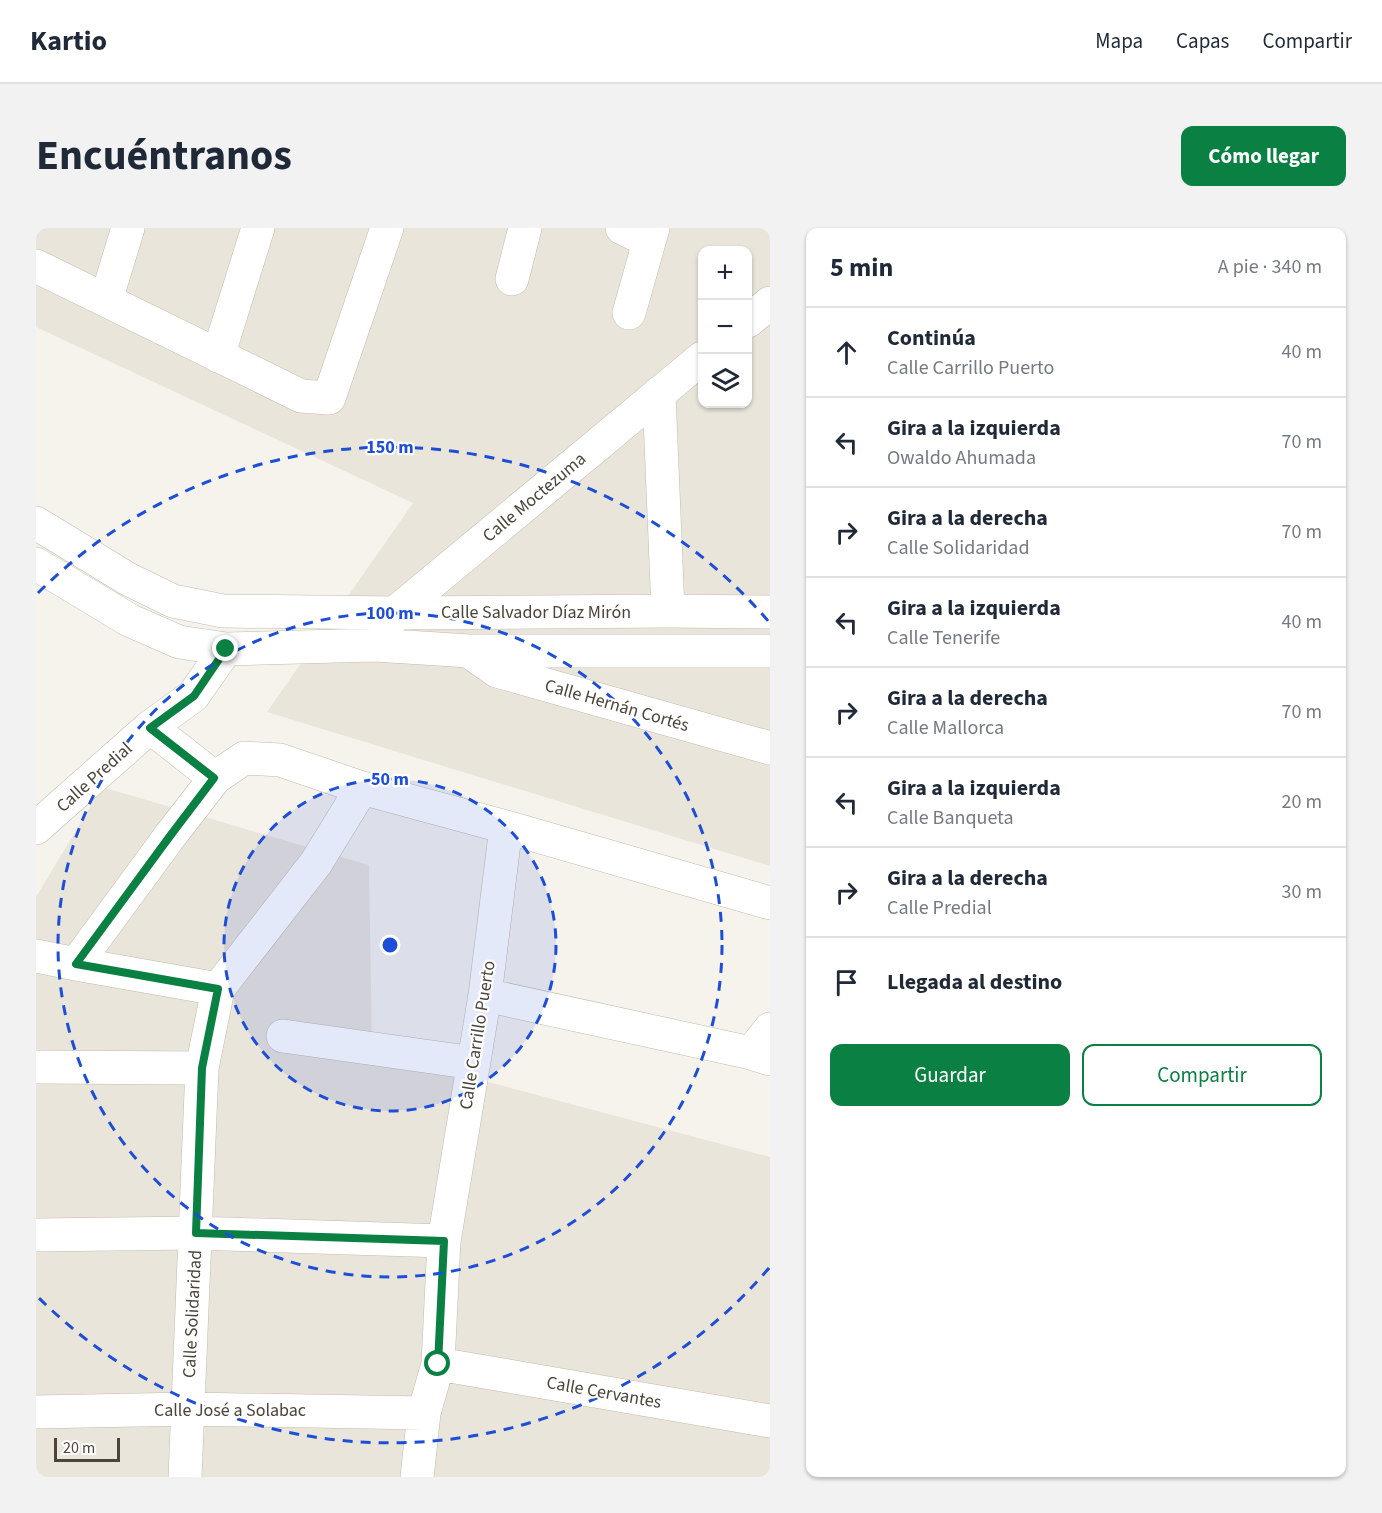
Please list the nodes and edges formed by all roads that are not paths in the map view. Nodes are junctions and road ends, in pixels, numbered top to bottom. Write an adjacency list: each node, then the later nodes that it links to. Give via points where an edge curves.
1 (128, 228): 8 (street)
2 (258, 228): 12 (street)
3 (387, 228): 12 (street, via 329,398 301,396)
4 (525, 228): 7 (street)
5 (641, 232): 10 (street)
6 (36, 266): 8 (street)
7 (512, 279)
8 (106, 300): 12 (street)
9 (770, 303): 11 (street)
10 (629, 313)
11 (752, 317)
12 (218, 356)
13 (698, 361): 14 (street, Calle Moctezuma)
14 (659, 393): 17 (street); 19 (street, Calle Moctezuma)
15 (49, 531): 16 (street); 19 (street, Calle Salvador Díaz Mirón, via 173,601 224,612)
16 (41, 567): 21 (street, Calle Salvador Díaz Mirón, via 129,620 180,642)
17 (668, 611): 18 (street, Calle Salvador Díaz Mirón); 19 (street, Calle Salvador Díaz Mirón)
18 (770, 612)
19 (395, 614): 20 (street, Calle Moctezuma)
20 (375, 645): 21 (street, Calle Salvador Díaz Mirón); 22 (street, Calle Salvador Díaz Mirón)
21 (226, 649): 24 (street, Calle Predial, via 194,696)
22 (469, 651): 23 (street, Calle Salvador Díaz Mirón); 25 (street, Calle Hernán Cortés, via 497,671)
23 (770, 651)
24 (150, 728): 26 (street); 29 (street, Calle Predial)
25 (770, 748)
26 (214, 778): 27 (street, via 244,758 280,760); 32 (street)
27 (362, 788): 28 (street); 33 (street, Calle Solidaridad, via 316,863)
28 (506, 827): 30 (street); 34 (street, Calle Carrillo Puerto)
29 (36, 828)
30 (770, 903)
31 (36, 956): 32 (street)
32 (76, 964): 33 (street)
33 (218, 989): 39 (street, Calle Solidaridad)
34 (485, 996): 36 (street); 37 (street, Calle Carrillo Puerto)
35 (284, 1036): 37 (street)
36 (764, 1047)
37 (474, 1063): 42 (street, Calle Carrillo Puerto)
38 (36, 1067): 39 (street)
39 (202, 1068): 40 (street, Calle Solidaridad)
40 (196, 1233): 41 (street); 42 (street); 44 (street, Calle Solidaridad)
41 (36, 1235)
42 (444, 1241): 43 (street, Calle Carrillo Puerto)
43 (438, 1364): 46 (street, Calle Carrillo Puerto); 47 (street, Calle Cervantes)
44 (188, 1409): 45 (street, Calle José a Solabac); 46 (street, Calle José a Solabac); 48 (street, Calle Solidaridad)
45 (36, 1412)
46 (424, 1413): 49 (street, Calle Carrillo Puerto)
47 (770, 1421)
48 (185, 1477)
49 (417, 1477)

